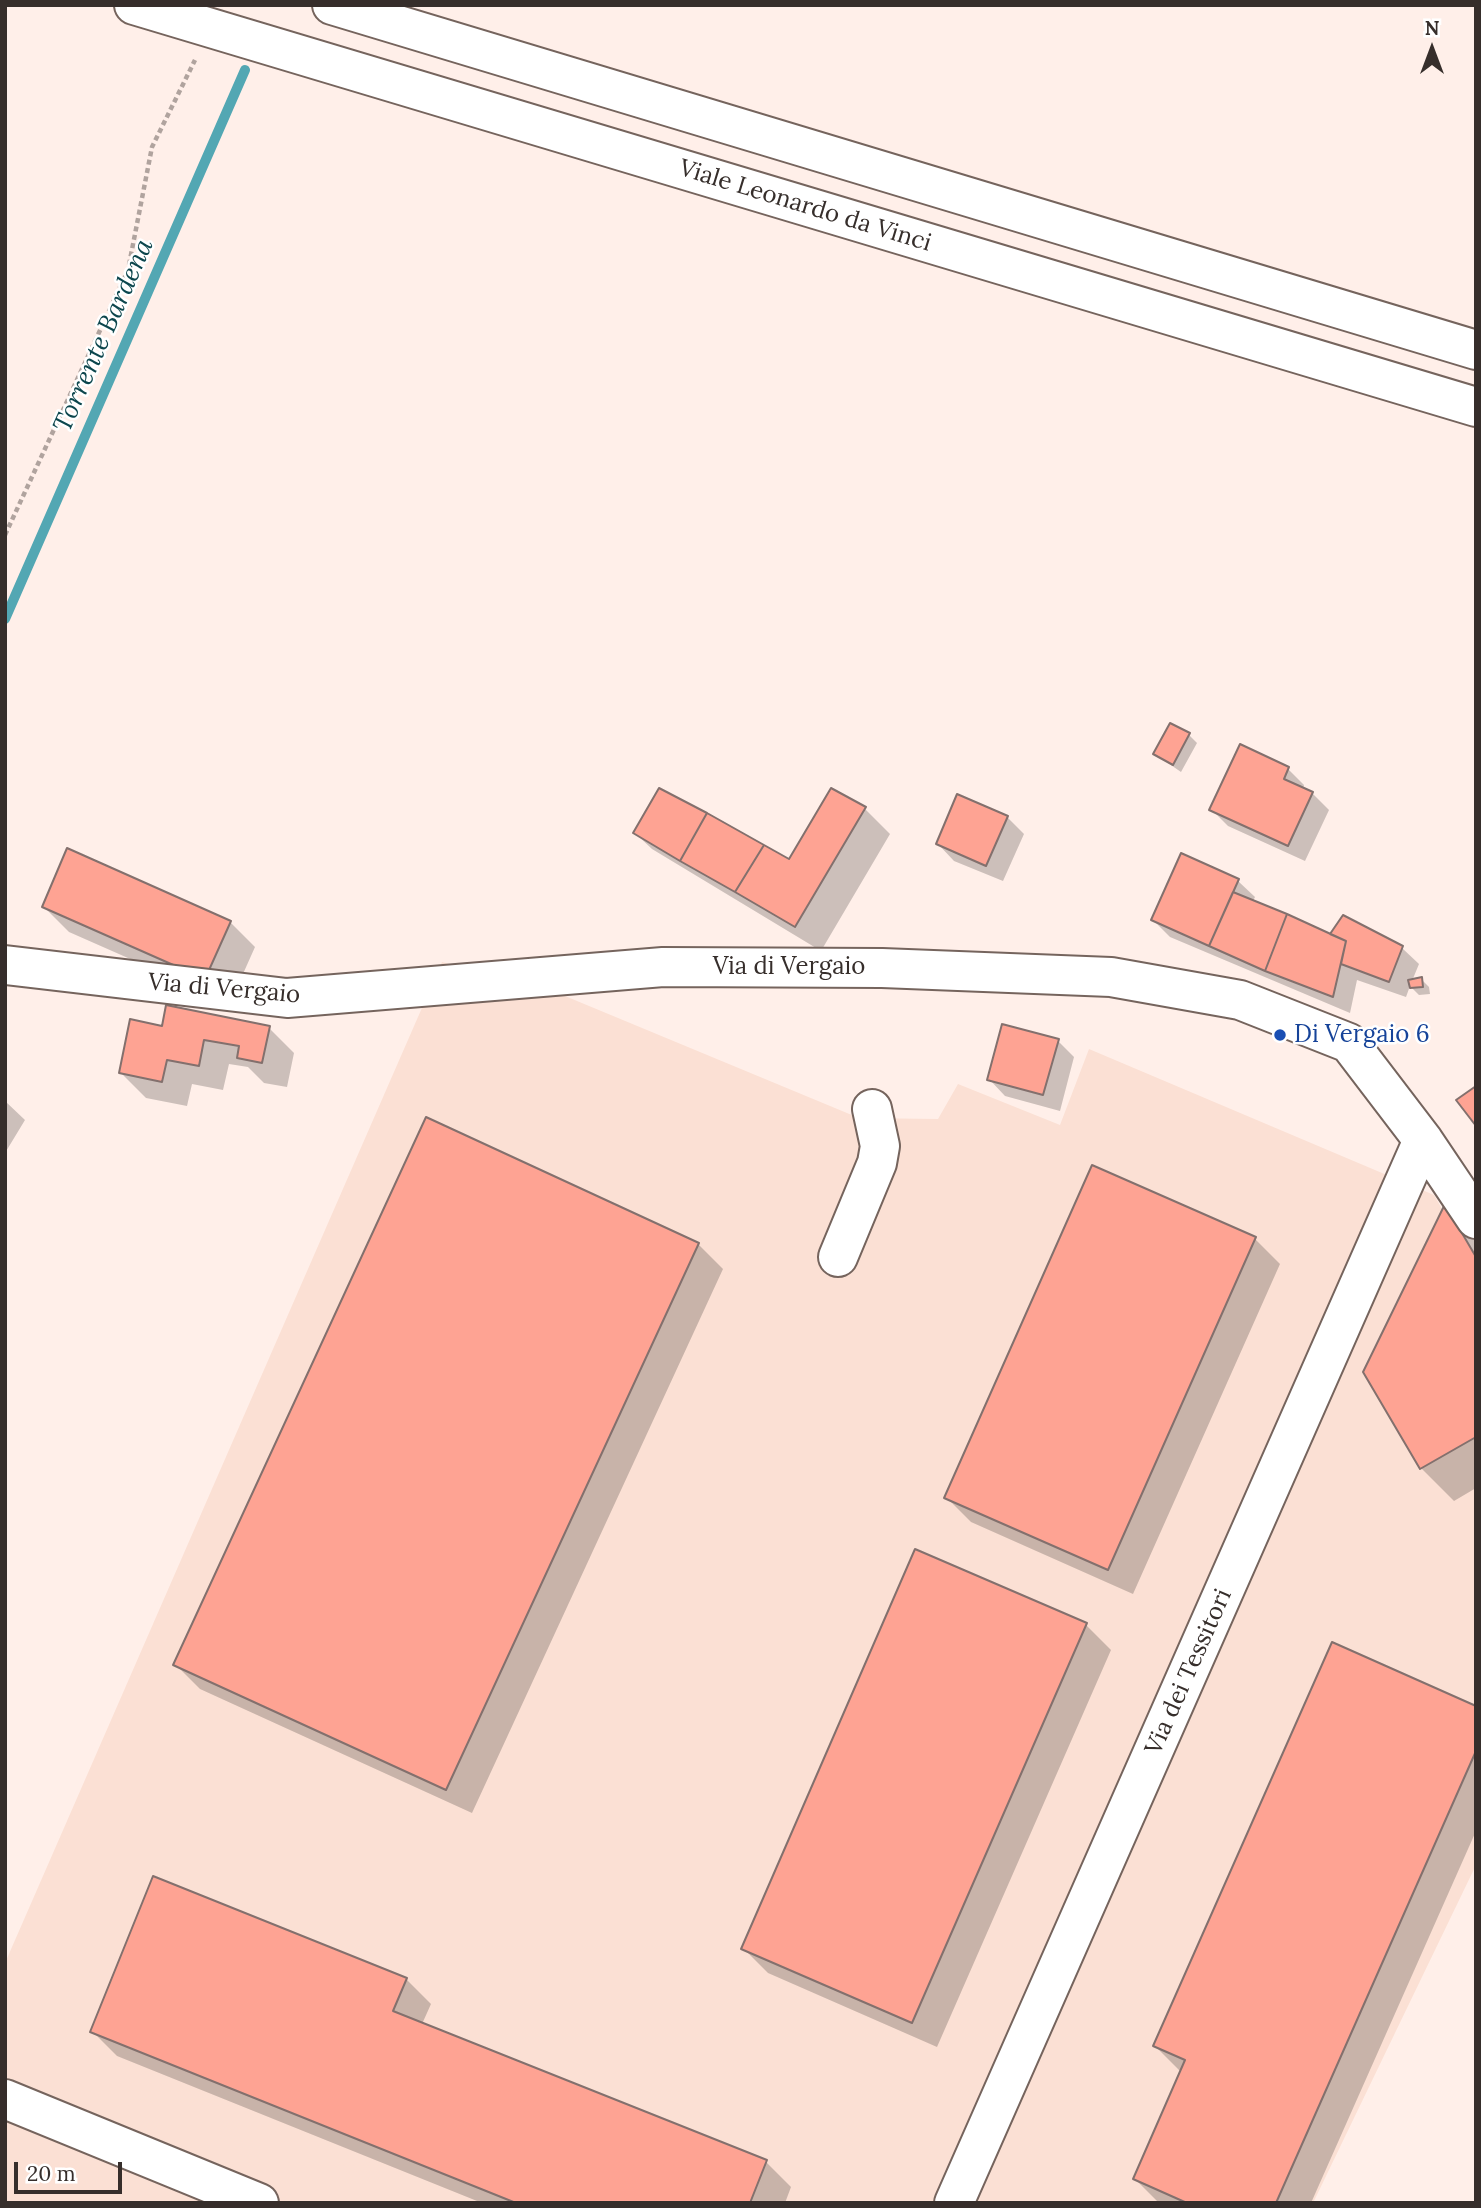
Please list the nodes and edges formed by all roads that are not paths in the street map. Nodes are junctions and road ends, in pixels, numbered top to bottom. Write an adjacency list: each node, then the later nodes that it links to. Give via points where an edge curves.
1 (134, 5): 4 (main road, Viale Leonardo da Vinci)
2 (332, 5): 3 (main road)
3 (1476, 350)
4 (1476, 407)
5 (5, 965): 7 (main road, Via di Vergaio, via 287,998 663,967 882,968 1111,977 1240,1000 1349,1043)
6 (872, 1109): 9 (main road, via 880,1146 877,1163)
7 (1423, 1140): 8 (main road, Via di Vergaio); 12 (main road, Via dei Tessitori)
8 (1476, 1219)
9 (838, 1257)
10 (5, 2099): 11 (main road)
11 (259, 2203)
12 (954, 2203)

